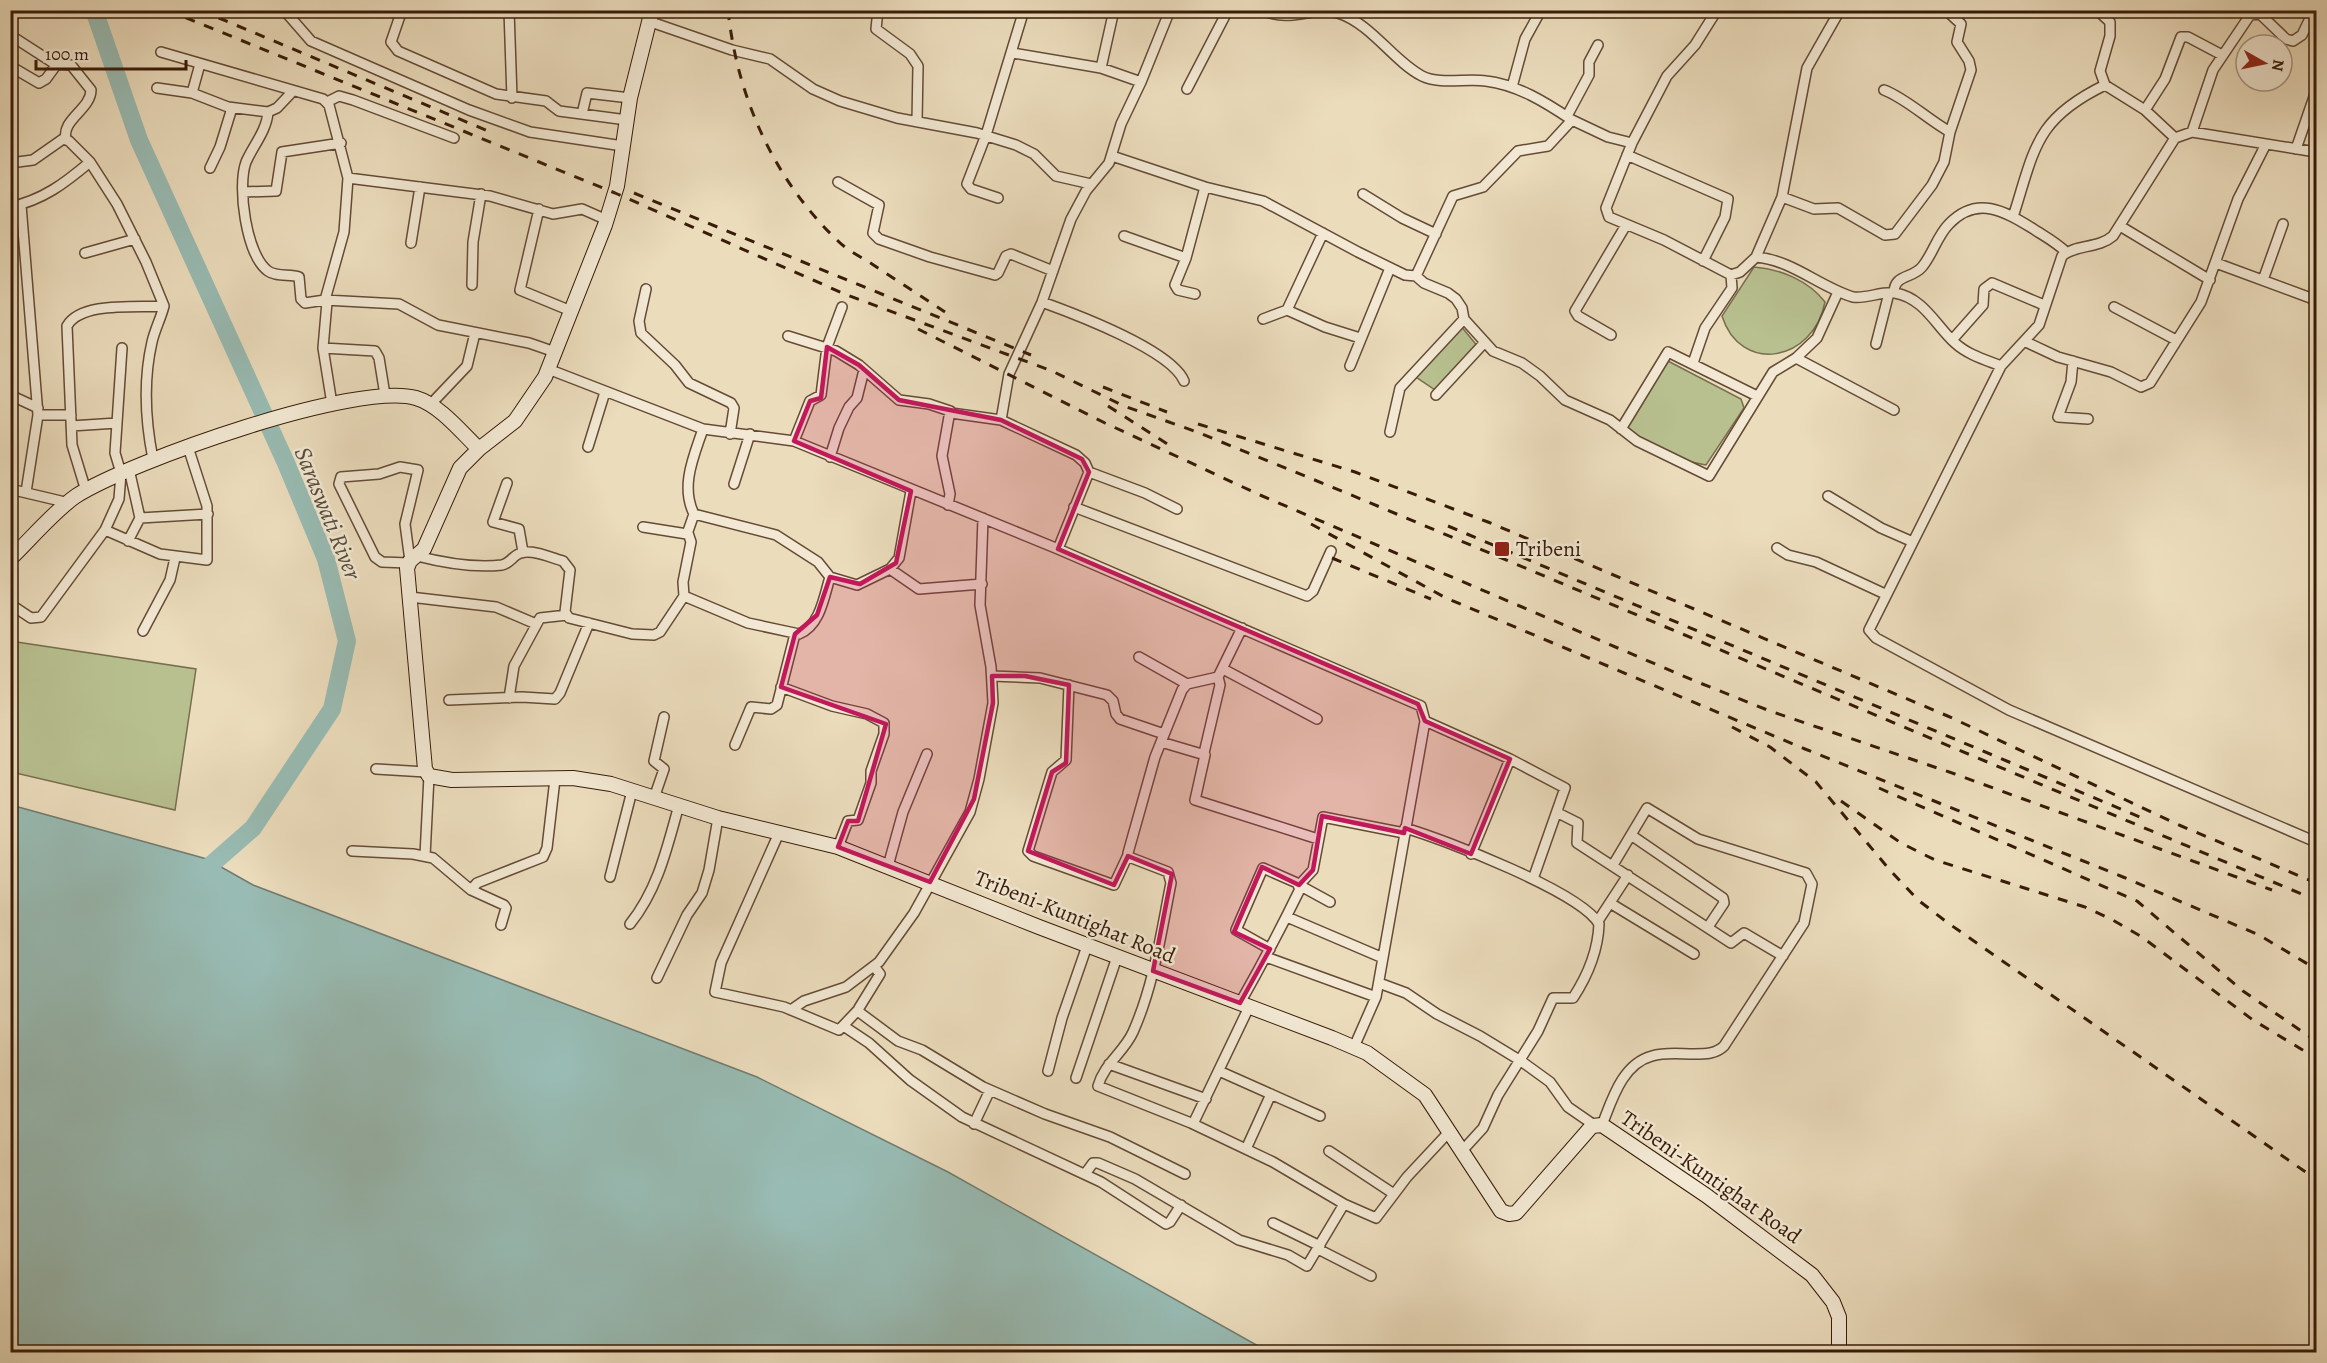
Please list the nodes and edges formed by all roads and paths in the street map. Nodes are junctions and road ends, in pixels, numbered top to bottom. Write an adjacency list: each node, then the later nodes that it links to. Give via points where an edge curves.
1 (284, 10): 55 (street, via 311,41 469,111 530,132)
2 (402, 10): 36 (street, via 391,42 398,51 465,83)
3 (509, 10): 36 (street)
4 (878, 10): 45 (street, via 876,29 910,54 918,66)
5 (1024, 10): 21 (street)
6 (1114, 10): 26 (street)
7 (1170, 10): 27 (street)
8 (1228, 10): 31 (street)
9 (1262, 10): 16 (street, via 1277,16)
10 (1540, 10): 29 (street, via 1526,39)
11 (1717, 10): 53 (street, via 1695,45 1667,76)
12 (1840, 10): 71 (street, via 1808,68)
13 (1946, 10): 46 (street, via 1961,24 1958,42 1971,70)
14 (2097, 10): 28 (street, via 2106,16 2110,28 2100,71)
15 (2314, 10): 22 (street, via 2302,35 2293,41 2260,14 2250,15)
16 (1298, 13): 29 (street, via 1325,11 1348,17 1427,78 1488,81)
17 (651, 16): 37 (main road); 45 (street, via 732,50 770,59 813,89 840,101)
18 (10, 35): 23 (street)
19 (1598, 45): 43 (street)
20 (161, 52): 24 (street)
21 (1012, 53): 26 (street); 48 (street)
22 (2222, 55): 40 (street, via 2181,37 2165,80); 47 (street)
23 (57, 64): 25 (street, via 39,83); 51 (street, via 74,67 92,93 66,129)
24 (200, 64): 33 (street); 35 (street)
25 (10, 66)
26 (1101, 68): 27 (street)
27 (1141, 82): 59 (street, via 1121,124)
28 (2105, 85): 40 (street); 76 (street, via 2070,103 2047,126 2036,143)
29 (1512, 87): 43 (street)
30 (157, 88): 35 (street)
31 (1187, 88)
32 (1884, 90): 46 (street)
33 (293, 91): 38 (street); 41 (street)
34 (2316, 91): 56 (street)
35 (192, 93): 39 (street)
36 (513, 98): 42 (street, via 546,101 559,111)
37 (630, 98): 42 (street, via 587,93); 44 (main road)
38 (327, 102): 49 (street, via 339,96); 52 (street)
39 (232, 108): 41 (street); 62 (street)
40 (2145, 110): 50 (street)
41 (268, 112): 68 (street, via 243,172)
42 (582, 114): 44 (street)
43 (1570, 118): 53 (street, via 1608,137); 82 (street, via 1548,146 1518,151 1483,187 1453,196)
44 (627, 120): 55 (main road)
45 (917, 122): 48 (street)
46 (1950, 132): 71 (street, via 1944,162 1932,185 1892,235 1885,236 1838,208 1814,209)
47 (2192, 132): 50 (street); 54 (street)
48 (986, 135): 65 (street, via 1027,150 1063,180); 72 (street, via 968,186)
49 (454, 138)
50 (2175, 138): 80 (street)
51 (66, 139): 60 (street); 61 (street, via 33,160)
52 (340, 143): 63 (street); 68 (street, via 282,152 277,190)
53 (1632, 143): 58 (street)
54 (2266, 144): 56 (street); 91 (street, via 2238,200)
55 (623, 146): 77 (main road)
56 (2296, 149): 57 (street)
57 (2316, 153)
58 (1628, 155): 79 (street, via 1605,212); 90 (street, via 1728,199 1725,217)
59 (1112, 156): 65 (street); 67 (street)
60 (90, 162): 73 (street, via 56,189); 84 (street)
61 (10, 164)
62 (210, 168)
63 (348, 178): 66 (street); 104 (street, via 344,232)
64 (838, 182): 93 (street, via 879,205 873,233 879,239 995,275 1011,254)
65 (1091, 184): 93 (street, via 1071,219)
66 (420, 187): 69 (street); 85 (street)
67 (1205, 187): 81 (street, via 1263,201); 89 (street)
68 (243, 192): 104 (street, via 248,232 266,270 299,277 303,302)
69 (481, 194): 75 (street); 98 (street, via 473,242)
70 (1363, 194): 82 (street)
71 (1782, 197): 88 (street)
72 (998, 198)
73 (21, 205): 74 (street); 143 (street)
74 (10, 207)
75 (539, 209): 77 (street, via 557,214 582,209); 111 (street, via 520,290)
76 (2013, 217): 86 (street); 101 (street, via 1988,207 1966,212 1944,230 1921,269 1895,282)
77 (607, 220): 111 (main road)
78 (2283, 224): 97 (street)
79 (1626, 225): 90 (street); 115 (street, via 1575,311)
80 (2120, 226): 86 (street, via 2104,242); 96 (street)
81 (1323, 233): 92 (street); 110 (street)
82 (1436, 234): 95 (street)
83 (1124, 236): 89 (street)
84 (135, 239): 87 (street); 107 (street)
85 (411, 243)
86 (2066, 252): 106 (street)
87 (85, 253)
88 (1756, 256): 94 (street, via 1740,272); 100 (street, via 1781,262)
89 (1186, 258): 102 (street, via 1175,287)
90 (1703, 261): 94 (street)
91 (2216, 263): 96 (street); 97 (street)
92 (1390, 268): 95 (street); 117 (street)
93 (1053, 272): 105 (street)
94 (1731, 275): 129 (street, via 1732,288 1708,321)
95 (1416, 276): 113 (street, via 1456,299)
96 (2210, 280): 119 (street, via 2198,308)
97 (2263, 280): 103 (street)
98 (472, 285)
99 (645, 289): 153 (street, via 639,321 641,333 689,383 731,403 734,408)
100 (1838, 292): 101 (street, via 1859,298); 127 (street, via 1817,338)
101 (1891, 293): 118 (street, via 1919,305); 122 (street)
102 (1195, 294)
103 (2316, 300)
104 (326, 301): 114 (street, via 399,304 430,322); 125 (street)
105 (1042, 302): 134 (street, via 1096,323 1148,350 1169,362); 147 (street, via 1009,374)
106 (2044, 304): 118 (street, via 1992,283 1984,289 1979,310); 121 (street, via 2039,325)
107 (164, 306): 145 (street, via 94,309 71,318 67,331); 160 (street, via 153,340 145,390)
108 (842, 307): 123 (street)
109 (2114, 307): 119 (street)
110 (1287, 310): 112 (street); 117 (street)
111 (571, 311): 126 (main road)
112 (1263, 319)
113 (1464, 319): 120 (street); 152 (street, via 1400,388)
114 (475, 333): 126 (street); 141 (street, via 467,366)
115 (1611, 335)
116 (788, 336): 123 (street)
117 (1360, 338): 130 (street)
118 (1952, 340): 131 (street, via 1966,351)
119 (2176, 340): 128 (street, via 2146,386)
120 (1485, 342): 138 (street); 151 (street, via 1497,353 1540,376 1565,400)
121 (2026, 342): 128 (street); 131 (street)
122 (1876, 344)
123 (827, 347): 133 (street); 155 (street, via 821,395 810,401)
124 (122, 348): 148 (street)
125 (322, 348): 137 (street, via 375,351); 140 (street)
126 (555, 352): 132 (main road)
127 (1796, 358): 139 (street, via 1773,372); 142 (street)
128 (2073, 361): 146 (street, via 2071,382 2058,417)
129 (1693, 363): 139 (street); 151 (street, via 1668,352)
130 (1350, 366)
131 (2001, 366): 182 (street)
132 (548, 369): 135 (street); 158 (main road, via 515,421)
133 (864, 370): 144 (street, via 898,400 942,407); 159 (street, via 857,398 839,428)
134 (1184, 381)
135 (605, 392): 150 (street); 157 (street)
136 (10, 395): 143 (street)
137 (385, 395): 140 (main road); 141 (main road, via 400,394)
138 (1436, 395)
139 (1757, 396): 151 (street, via 1709,476 1637,441)
140 (332, 404): 156 (main road)
141 (430, 405): 158 (main road)
142 (1894, 410)
143 (38, 412): 145 (street); 168 (street)
144 (951, 413): 147 (street); 171 (street, via 942,456 950,494)
145 (71, 415): 149 (street)
146 (2088, 419)
147 (1001, 420): 162 (street, via 1076,455)
148 (117, 423): 149 (street); 161 (street, via 115,453)
149 (71, 426): 166 (street, via 74,458)
150 (703, 429): 153 (street); 175 (street, via 688,480)
151 (1621, 429)
152 (1390, 432)
153 (730, 434): 154 (street)
154 (750, 435): 155 (street); 164 (street)
155 (794, 441): 159 (street)
156 (188, 447): 160 (main road); 174 (street)
157 (588, 447)
158 (479, 449): 189 (main road, via 460,468 424,549)
159 (830, 457): 167 (street)
160 (153, 459): 161 (main road)
161 (125, 471): 166 (main road); 176 (street); 179 (street)
162 (1089, 472): 172 (street); 173 (street)
163 (507, 483): 186 (street, via 493,522 519,529)
164 (734, 484)
165 (10, 489): 168 (street)
166 (86, 491): 170 (main road)
167 (911, 491): 171 (street); 190 (street, via 902,552)
168 (26, 492): 170 (street)
169 (1828, 496): 182 (street)
170 (69, 502): 188 (main road)
171 (948, 505): 177 (street)
172 (1074, 507): 184 (street); 185 (street, via 1306,596)
173 (1177, 508)
174 (208, 514): 176 (street); 187 (street, via 207,560)
175 (694, 514): 180 (street); 191 (street, via 784,539 818,562)
176 (140, 518): 181 (street)
177 (983, 518): 184 (street); 192 (street)
178 (643, 526): 180 (street)
179 (105, 530): 181 (street); 196 (street, via 41,617 31,618)
180 (688, 533): 194 (street, via 691,542)
181 (128, 541): 187 (street)
182 (1913, 542): 193 (street)
183 (1777, 548): 193 (street)
184 (1058, 549): 200 (street)
185 (1331, 551)
186 (523, 552): 189 (street, via 503,565); 197 (street, via 563,561 569,566)
187 (176, 558): 201 (street, via 170,580)
188 (10, 559)
189 (412, 560): 189 (street, via 405,524 418,470 400,467 379,474 341,477 339,484 375,557 382,562); 195 (main road)
190 (890, 569): 191 (street, via 857,585); 192 (street, via 919,589)
191 (830, 577): 202 (street, via 818,615 806,631)
192 (982, 584): 205 (street, via 980,605)
193 (1885, 594): 231 (street, via 1869,626 1876,638 2009,710)
194 (684, 596): 198 (street, via 663,630 654,635 632,634); 202 (street, via 748,623)
195 (410, 597): 199 (street, via 496,608); 220 (main road)
196 (10, 604)
197 (567, 615): 198 (street); 199 (street, via 542,616)
198 (589, 623): 209 (street, via 555,699)
199 (536, 624): 209 (street, via 514,666)
200 (1242, 628): 204 (street); 213 (street, via 1418,704)
201 (142, 631)
202 (795, 634): 208 (street)
203 (1139, 657): 206 (street)
204 (1220, 673): 206 (street); 212 (street); 216 (street)
205 (992, 676): 207 (street, via 1025,676); 242 (street, via 993,703 974,799)
206 (1187, 684): 214 (street)
207 (1069, 685): 214 (street, via 1107,695 1120,719); 235 (street, via 1066,760 1052,772 1029,851 1033,856 1114,885)
208 (781, 687): 215 (street, via 775,708 754,705 748,710); 232 (street, via 884,723 858,820 848,821)
209 (509, 698): 210 (street)
210 (449, 700)
211 (664, 717): 223 (street, via 654,761 664,769)
212 (1317, 719)
213 (1425, 721): 218 (street); 227 (street)
214 (1162, 738): 216 (street); 235 (street)
215 (735, 745)
216 (1204, 753): 230 (street, via 1194,799)
217 (927, 754): 238 (street, via 903,812)
218 (1510, 759): 225 (street, via 1565,788); 234 (street)
219 (376, 769): 220 (street)
220 (428, 774): 221 (main road, Tribeni-Kuntighat Road, via 452,780); 236 (street)
221 (555, 778): 222 (main road, Tribeni-Kuntighat Road, via 611,784); 244 (street, via 543,857 477,883)
222 (632, 791): 223 (main road, Tribeni-Kuntighat Road); 240 (street)
223 (654, 798): 224 (main road, Tribeni-Kuntighat Road)
224 (678, 806): 226 (main road, Tribeni-Kuntighat Road); 249 (street, via 651,894)
225 (1558, 813): 237 (street, via 1578,823 1577,843); 241 (street)
226 (718, 818): 228 (main road, Tribeni-Kuntighat Road); 260 (street, via 710,870 702,893)
227 (1404, 830): 230 (street, via 1324,816); 234 (street, via 1431,836); 257 (street)
228 (779, 833): 232 (main road, Tribeni-Kuntighat Road); 264 (street, via 721,963 715,989 716,993)
229 (1631, 835): 237 (street); 251 (street, via 1723,898 1724,903); 255 (street, via 1647,808 1698,839 1806,873 1812,884 1807,913)
230 (1318, 839): 243 (street, via 1313,870)
231 (2316, 842)
232 (838, 847): 238 (main road, Tribeni-Kuntighat Road)
233 (352, 851): 236 (street)
234 (1471, 854): 241 (street)
235 (1128, 855): 259 (street, via 1164,869 1171,879)
236 (425, 856): 244 (street, via 436,859)
237 (1613, 865): 239 (street)
238 (888, 866): 242 (main road, Tribeni-Kuntighat Road)
239 (1628, 875): 246 (street); 251 (street)
240 (610, 877)
241 (1533, 879): 248 (street)
242 (930, 882): 252 (main road, Tribeni-Kuntighat Road); 258 (street, via 914,913)
243 (1299, 885): 245 (street); 247 (street); 253 (street, via 1265,868 1260,870 1236,930)
244 (471, 890): 250 (street, via 505,906)
245 (1330, 902)
246 (1610, 903): 248 (street); 254 (street)
247 (1287, 917): 253 (street); 257 (street)
248 (1598, 921): 268 (street, via 1590,971 1573,998 1553,998)
249 (630, 924)
250 (501, 925)
251 (1708, 927): 255 (street, via 1732,943 1745,933)
252 (1087, 946): 256 (main road, Tribeni-Kuntighat Road); 270 (street)
253 (1268, 953): 262 (street); 263 (street)
254 (1694, 954)
255 (1783, 956): 279 (street, via 1724,1046 1706,1053 1650,1056 1636,1064 1624,1077)
256 (1117, 957): 259 (main road, Tribeni-Kuntighat Road); 272 (street)
257 (1383, 958): 261 (street)
258 (874, 966): 264 (street, via 846,987 804,1001); 265 (street, via 879,974)
259 (1153, 971): 263 (main road, Tribeni-Kuntighat Road); 269 (street, via 1134,1031)
260 (657, 978)
261 (1380, 983): 262 (street); 268 (street, via 1406,993)
262 (1376, 998): 267 (street)
263 (1244, 1005): 267 (main road, Tribeni-Kuntighat Road); 271 (street)
264 (791, 1010): 266 (street, via 839,1030)
265 (858, 1010): 266 (street); 273 (street, via 898,1041 922,1050)
266 (845, 1027): 277 (street, via 921,1089)
267 (1354, 1047): 280 (main road, Tribeni-Kuntighat Road, via 1425,1095)
268 (1521, 1061): 279 (street, via 1550,1082 1568,1107); 283 (street, via 1498,1095 1483,1128)
269 (1109, 1064): 275 (street); 278 (street, via 1098,1084 1100,1088)
270 (1048, 1071)
271 (1218, 1071): 274 (street); 275 (street)
272 (1076, 1078)
273 (990, 1090): 277 (street); 285 (street, via 1110,1137)
274 (1271, 1094): 276 (street); 281 (street)
275 (1206, 1099): 278 (street)
276 (1320, 1116)
277 (974, 1124): 284 (street)
278 (1194, 1124): 281 (street)
279 (1598, 1125): 283 (main road, Tribeni-Kuntighat Road, via 1516,1212 1509,1214 1501,1210); 292 (main road, Tribeni-Kuntighat Road, via 1707,1196 1812,1275 1833,1302 1839,1317)
280 (1449, 1132): 283 (main road, Tribeni-Kuntighat Road); 286 (street)
281 (1246, 1149): 287 (street)
282 (1329, 1151): 286 (street)
283 (1462, 1151)
284 (1084, 1174): 288 (street, via 1093,1163 1098,1163); 288 (street, via 1166,1224)
285 (1185, 1174)
286 (1394, 1194): 287 (street, via 1373,1219)
287 (1344, 1204): 290 (street)
288 (1181, 1205): 290 (street, via 1239,1240 1288,1255 1307,1266)
289 (1274, 1223): 290 (street)
290 (1319, 1248): 291 (street)
291 (1371, 1276)
292 (1839, 1353)

